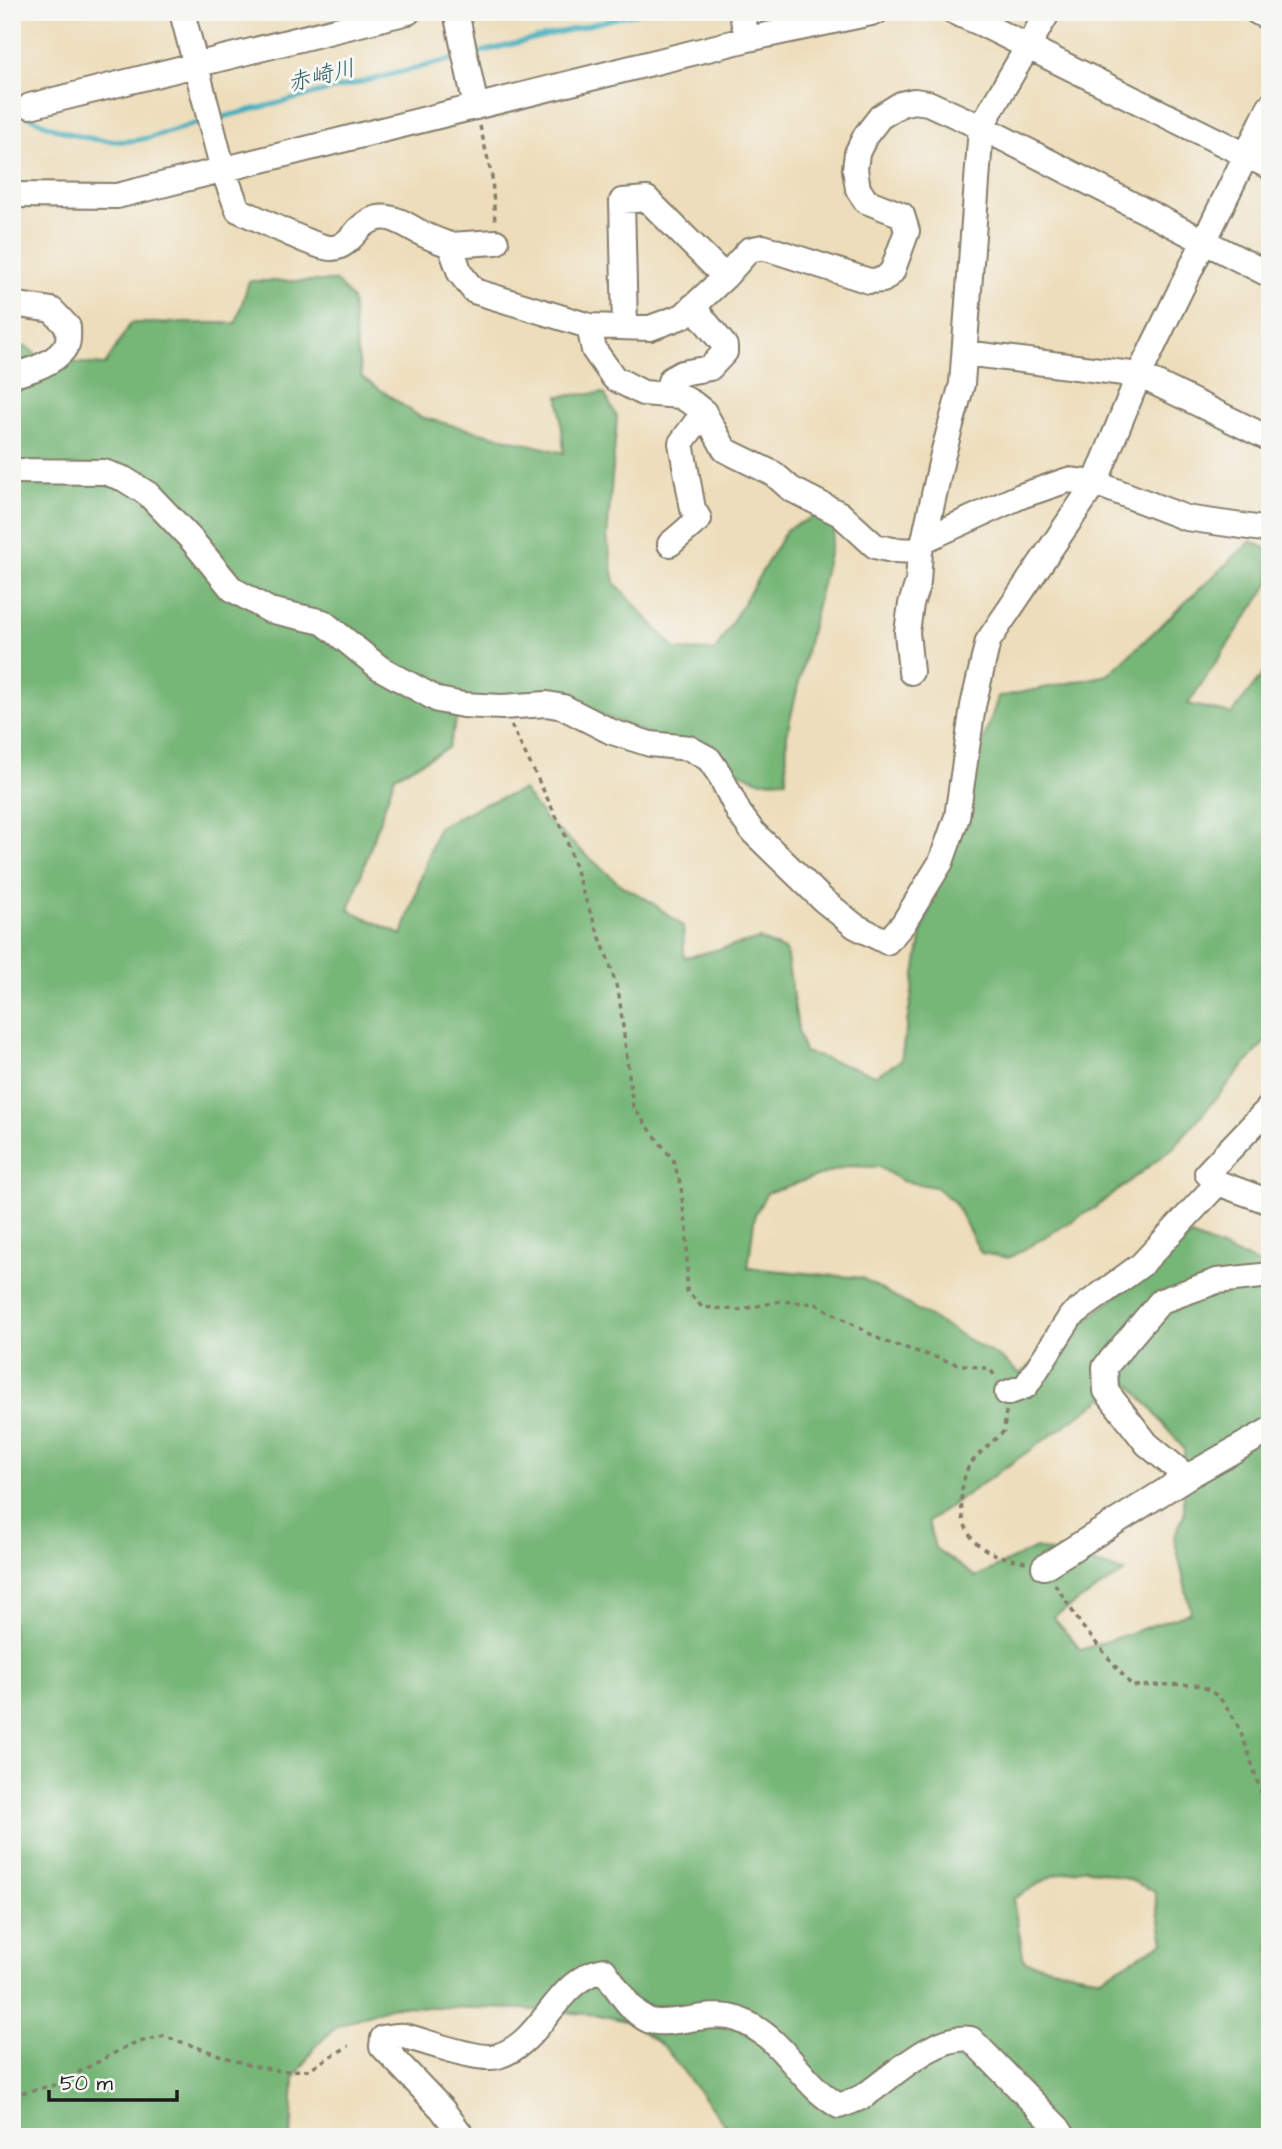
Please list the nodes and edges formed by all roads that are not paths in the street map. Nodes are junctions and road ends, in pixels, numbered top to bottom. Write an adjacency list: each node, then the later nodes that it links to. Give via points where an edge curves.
1 (183, 12): 12 (street)
2 (408, 12): 12 (street)
3 (456, 12): 15 (street)
4 (741, 12): 10 (street)
5 (876, 12): 10 (street)
6 (954, 12): 11 (street)
7 (1048, 12): 11 (street)
8 (1257, 12): 9 (street)
9 (1270, 19)
10 (748, 39): 15 (street)
11 (1027, 46): 16 (street); 17 (street)
12 (195, 66): 13 (street); 19 (street)
13 (30, 106)
14 (1270, 106): 17 (street)
15 (476, 107): 19 (street)
16 (981, 127): 21 (street); 25 (street, via 914,101 880,117 866,135 857,153 858,189 866,201 902,215 907,231 892,272 883,280 869,281 763,247 749,250); 30 (street)
17 (1246, 155): 18 (street); 21 (street)
18 (1270, 167)
19 (223, 170): 20 (street, via 117,196); 23 (street, via 238,210 306,240 332,248 344,244 368,220 386,218 403,221)
20 (12, 195)
21 (1204, 241): 24 (street); 32 (street)
22 (496, 242): 23 (street)
23 (450, 245): 28 (street, via 460,273 474,292)
24 (1270, 275)
25 (725, 277): 27 (street); 29 (street, via 647,199 622,201)
26 (12, 304): 31 (street, via 52,310 68,327 68,343 58,356)
27 (693, 306): 29 (street, via 682,316 650,328); 33 (street, via 725,346 724,352 710,368 671,379)
28 (589, 326): 29 (street); 33 (street, via 594,350 614,378 643,393)
29 (625, 327)
30 (965, 353): 32 (street); 40 (street, via 962,384)
31 (12, 375)
32 (1139, 375): 35 (street); 37 (street)
33 (665, 395): 34 (street, via 680,396)
34 (704, 412): 39 (street, via 681,443 693,509 699,519); 40 (street, via 725,450 840,513 875,545 892,550)
35 (1270, 439)
36 (12, 471): 37 (street, via 104,472 124,479 148,494 246,599 268,610 323,622 380,668 438,700 463,705 563,707 612,732 650,744 689,748 709,759 753,832 823,900 855,926 887,942 941,862 957,817 988,641)
37 (1095, 483): 38 (street, via 1186,518); 40 (street, via 1068,480 1021,496)
38 (1270, 530)
39 (670, 544)
40 (922, 545): 41 (street, via 907,632)
41 (911, 672)
42 (1270, 1107): 43 (street, via 1207,1173)
43 (1218, 1183): 44 (street); 46 (street, via 1141,1265 1072,1316 1026,1386)
44 (1270, 1202)
45 (1270, 1275): 48 (street, via 1217,1281 1161,1301 1105,1367 1106,1391 1147,1444)
46 (1007, 1393)
47 (1270, 1430): 48 (street)
48 (1187, 1477): 49 (street)
49 (1044, 1567)
50 (463, 2137): 51 (street, via 382,2046 383,2038 401,2036 495,2057 530,2036 589,1972 604,1970 647,2020 662,2023 705,2015 736,2018 772,2038 821,2096 839,2106 862,2097 942,2043 971,2039)
51 (1064, 2137)

